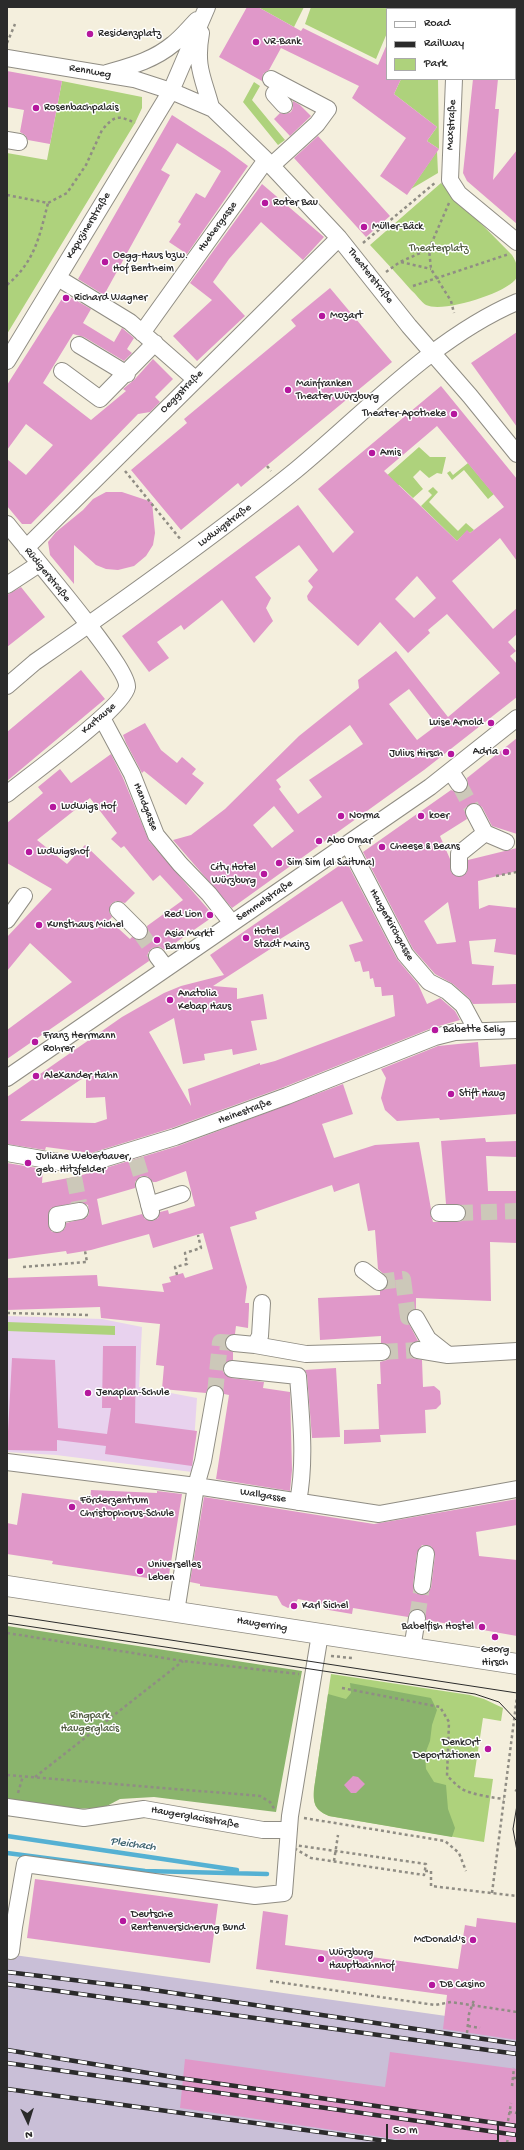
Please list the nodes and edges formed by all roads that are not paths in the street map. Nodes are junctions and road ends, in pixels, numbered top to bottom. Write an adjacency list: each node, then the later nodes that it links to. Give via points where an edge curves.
1 (205, 11): 3 (street, via 172,45 158,55 140,64); 5 (street, Kapuzinerstraße); 7 (street, via 199,45 199,65)
2 (7, 58): 3 (street, Rennweg)
3 (104, 74): 5 (street, Rennweg, via 134,79)
4 (454, 80): 10 (street, Maxstraße, via 450,180 459,194)
5 (171, 91): 7 (street, Theaterstraße); 11 (street, Kapuzinerstraße)
6 (284, 105): 8 (street, Huebergasse, via 274,94 276,82 332,111)
7 (211, 108): 8 (street, Theaterstraße)
8 (269, 163): 9 (street, Theaterstraße); 13 (street, Huebergasse)
9 (339, 238): 15 (street, Theaterstraße); 19 (street, Oeggstraße)
10 (514, 248)
11 (58, 278): 13 (street, via 130,322); 16 (street, Kapuzinerstraße)
12 (517, 302): 15 (street, via 470,325)
13 (148, 338): 18 (street, Huebergasse); 19 (street)
14 (79, 345): 18 (street)
15 (433, 353): 20 (street, Theaterstraße); 25 (street, Ludwigstraße, via 274,488)
16 (7, 361)
17 (62, 371): 18 (street, Huebergasse, via 100,399)
18 (127, 374)
19 (195, 379): 22 (street, Oeggstraße)
20 (517, 454)
21 (7, 524): 22 (street, Rüdigerstraße)
22 (26, 548): 23 (street, Rüdigerstraße)
23 (38, 564): 24 (street); 25 (street, Rüdigerstraße)
24 (7, 585)
25 (88, 625): 26 (street, Ludwigstraße, via 35,662); 27 (street, Kartause, via 126,678 127,688 122,698)
26 (7, 686)
27 (102, 718): 29 (street, Kartause); 38 (street, Handgasse, via 132,774 156,835)
28 (517, 718): 33 (street, Semmelstraße, via 455,778)
29 (7, 794)
30 (474, 812): 31 (street)
31 (485, 833): 32 (street); 34 (street, via 459,854)
32 (506, 842)
33 (348, 844): 38 (street, Semmelstraße); 40 (street, Haugerkirchgasse, via 405,954 429,982 447,991 463,1005)
34 (459, 868)
35 (24, 896): 37 (street)
36 (118, 910): 39 (street)
37 (7, 920)
38 (232, 924): 42 (street, Semmelstraße, via 162,962)
39 (139, 931)
40 (477, 1030): 41 (street, Heinestraße); 43 (street, Heinestraße, via 435,1037 134,1154 90,1163 72,1170)
41 (517, 1030)
42 (7, 1078)
43 (7, 1153)
44 (144, 1185): 45 (street, via 150,1208)
45 (182, 1194)
46 (80, 1212): 49 (street, via 57,1215)
47 (439, 1213): 48 (street)
48 (457, 1213)
49 (57, 1224)
50 (362, 1270): 51 (street)
51 (379, 1282)
52 (262, 1303): 55 (street, via 260,1336)
53 (416, 1318): 59 (street, via 428,1339)
54 (234, 1343): 55 (street)
55 (255, 1345): 58 (street, via 306,1354)
56 (418, 1350): 59 (street)
57 (517, 1351): 59 (street)
58 (382, 1352)
59 (448, 1355)
60 (232, 1369): 65 (street, via 298,1376 302,1450)
61 (214, 1394): 63 (street, via 203,1461)
62 (7, 1462): 63 (street, Wallgasse)
63 (196, 1486): 65 (street, Wallgasse); 69 (street)
64 (517, 1489): 65 (street, Wallgasse, via 379,1514)
65 (298, 1502)
66 (426, 1554): 68 (street)
67 (7, 1586): 69 (main road, Haugerring)
68 (422, 1586)
69 (176, 1612): 71 (main road, Haugerring)
70 (417, 1618): 72 (street)
71 (320, 1634): 72 (main road, Haugerring); 75 (street)
72 (412, 1649): 73 (main road, Haugerring)
73 (517, 1664)
74 (7, 1806): 75 (street, Haugerglacisstraße, via 84,1818 144,1809 263,1830)
75 (289, 1830): 76 (street, via 284,1893 255,1896 25,1864)
76 (14, 1890): 77 (street)
77 (11, 1927): 78 (street, via 11,1951)
78 (7, 1950)

